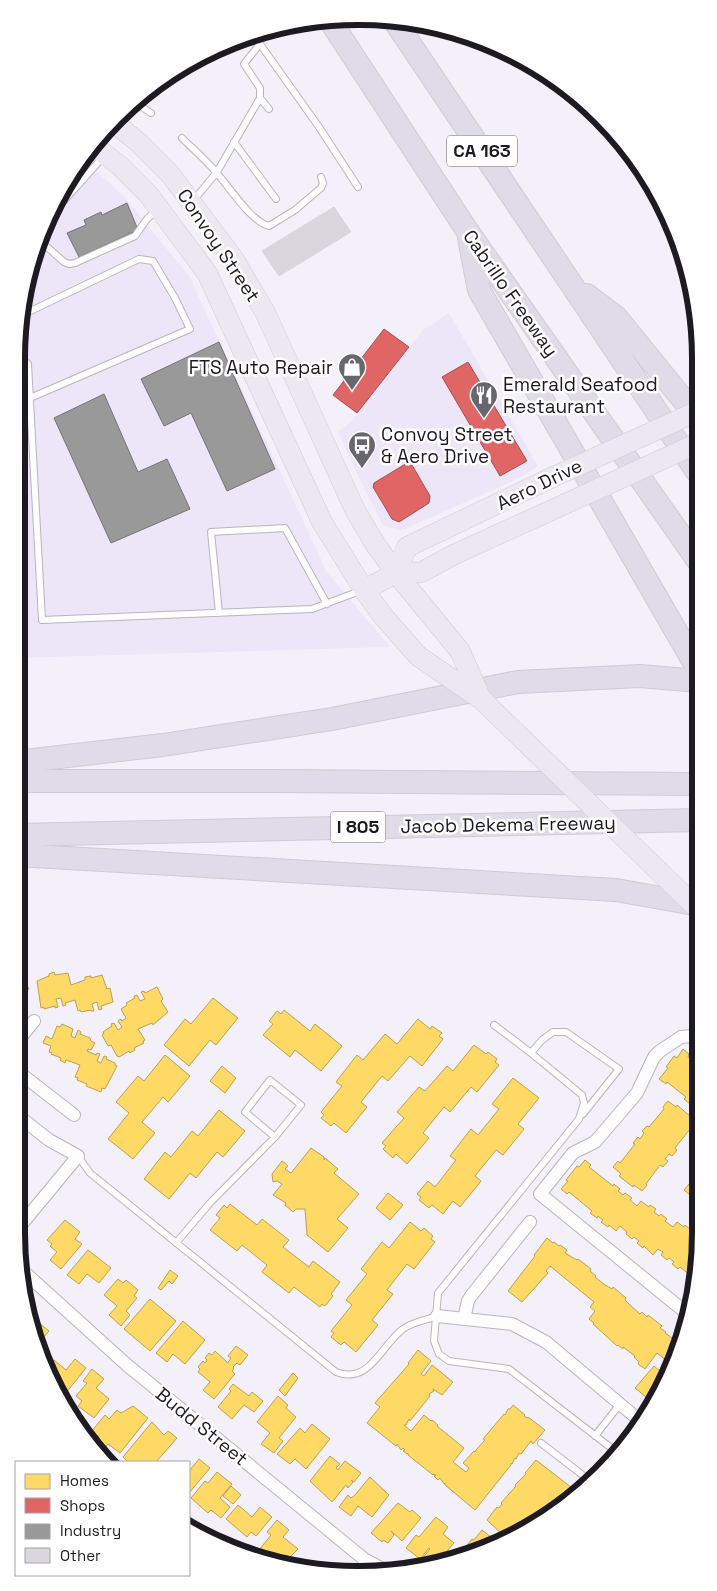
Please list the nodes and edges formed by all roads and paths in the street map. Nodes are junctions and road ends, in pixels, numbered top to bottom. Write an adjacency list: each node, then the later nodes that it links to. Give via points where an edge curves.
1 (334, 26): 20 (highway, Cabrillo Freeway / CA 163)
2 (399, 28): 22 (highway, CA 163)
3 (258, 41): 4 (lane)
4 (260, 44): 5 (lane, via 244,64 260,88); 16 (lane)
5 (260, 98): 7 (lane); 11 (lane)
6 (141, 106): 8 (lane)
7 (270, 110)
8 (151, 113)
9 (119, 127): 18 (main road, Convoy Street, via 163,167)
10 (182, 138): 13 (lane)
11 (234, 142): 13 (lane); 17 (lane)
12 (100, 150): 15 (lane); 19 (main road, Convoy Street, via 119,165)
13 (217, 172): 14 (lane, via 262,224 269,226 321,188); 18 (lane)
14 (321, 177)
15 (75, 183)
16 (358, 186)
17 (276, 199)
18 (192, 203): 31 (main road, Convoy Street, via 233,258 261,306 355,510)
19 (159, 209): 21 (lane, via 147,219 136,236 75,263 64,262); 32 (main road, Convoy Street, via 207,273 322,522)
20 (468, 232): 30 (highway, Cabrillo Freeway / CA 163); 35 (highway, via 478,290)
21 (45, 246)
22 (570, 282): 26 (highway, via 616,317); 29 (highway, CA 163)
23 (28, 312): 25 (lane, via 140,259 153,261 190,329)
24 (25, 361): 25 (lane, via 28,364)
25 (30, 398): 34 (lane, via 42,620)
26 (692, 411)
27 (692, 414): 31 (main road, Aero Drive, bridge, via 407,547)
28 (692, 446): 31 (main road, Aero Drive, bridge, via 422,572)
29 (692, 464)
30 (692, 552)
31 (396, 573): 32 (main road, Aero Drive); 37 (main road, Convoy Street, bridge, via 460,651)
32 (364, 590): 33 (lane); 37 (main road, Convoy Street, bridge, via 418,656)
33 (327, 604): 34 (lane, via 312,609); 34 (lane, via 285,528 211,532)
34 (219, 613)
35 (692, 659)
36 (692, 680): 38 (highway, via 640,676 518,682 332,719)
37 (481, 699): 44 (main road, bridge)
38 (25, 761)
39 (25, 781): 40 (highway, Jacob Dekema Freeway)
40 (692, 784)
41 (692, 820): 42 (highway, Jacob Dekema Freeway / I 805)
42 (25, 835)
43 (25, 856): 45 (highway, via 616,890)
44 (692, 903)
45 (692, 904)
46 (34, 1021): 48 (street)
47 (494, 1025): 50 (lane)
48 (25, 1032)
49 (692, 1036): 61 (street, via 681,1037 654,1057 637,1093 595,1142 573,1153 540,1194)
50 (531, 1054): 53 (lane, via 582,1095 584,1103); 53 (lane, via 553,1032 566,1032 619,1069)
51 (25, 1077): 52 (street)
52 (74, 1115)
53 (579, 1119): 62 (lane, via 438,1293)
54 (25, 1121): 56 (street, via 49,1140)
55 (275, 1137): 55 (lane, via 302,1105 270,1080 245,1112); 59 (lane)
56 (78, 1156): 57 (street); 59 (lane, via 90,1174)
57 (25, 1220)
58 (530, 1222): 63 (street, via 471,1296)
59 (176, 1243): 62 (lane, via 342,1374 358,1374 404,1328)
60 (28, 1277): 70 (street, Budd Street, via 127,1365)
61 (683, 1310)
62 (437, 1316): 63 (street); 66 (lane, via 434,1341 444,1358 509,1369)
63 (464, 1319): 64 (street, via 512,1324 546,1342)
64 (620, 1404): 65 (street); 66 (lane)
65 (636, 1418)
66 (594, 1436): 68 (lane)
67 (541, 1443): 69 (lane)
68 (612, 1449)
69 (585, 1477)
70 (375, 1565)

